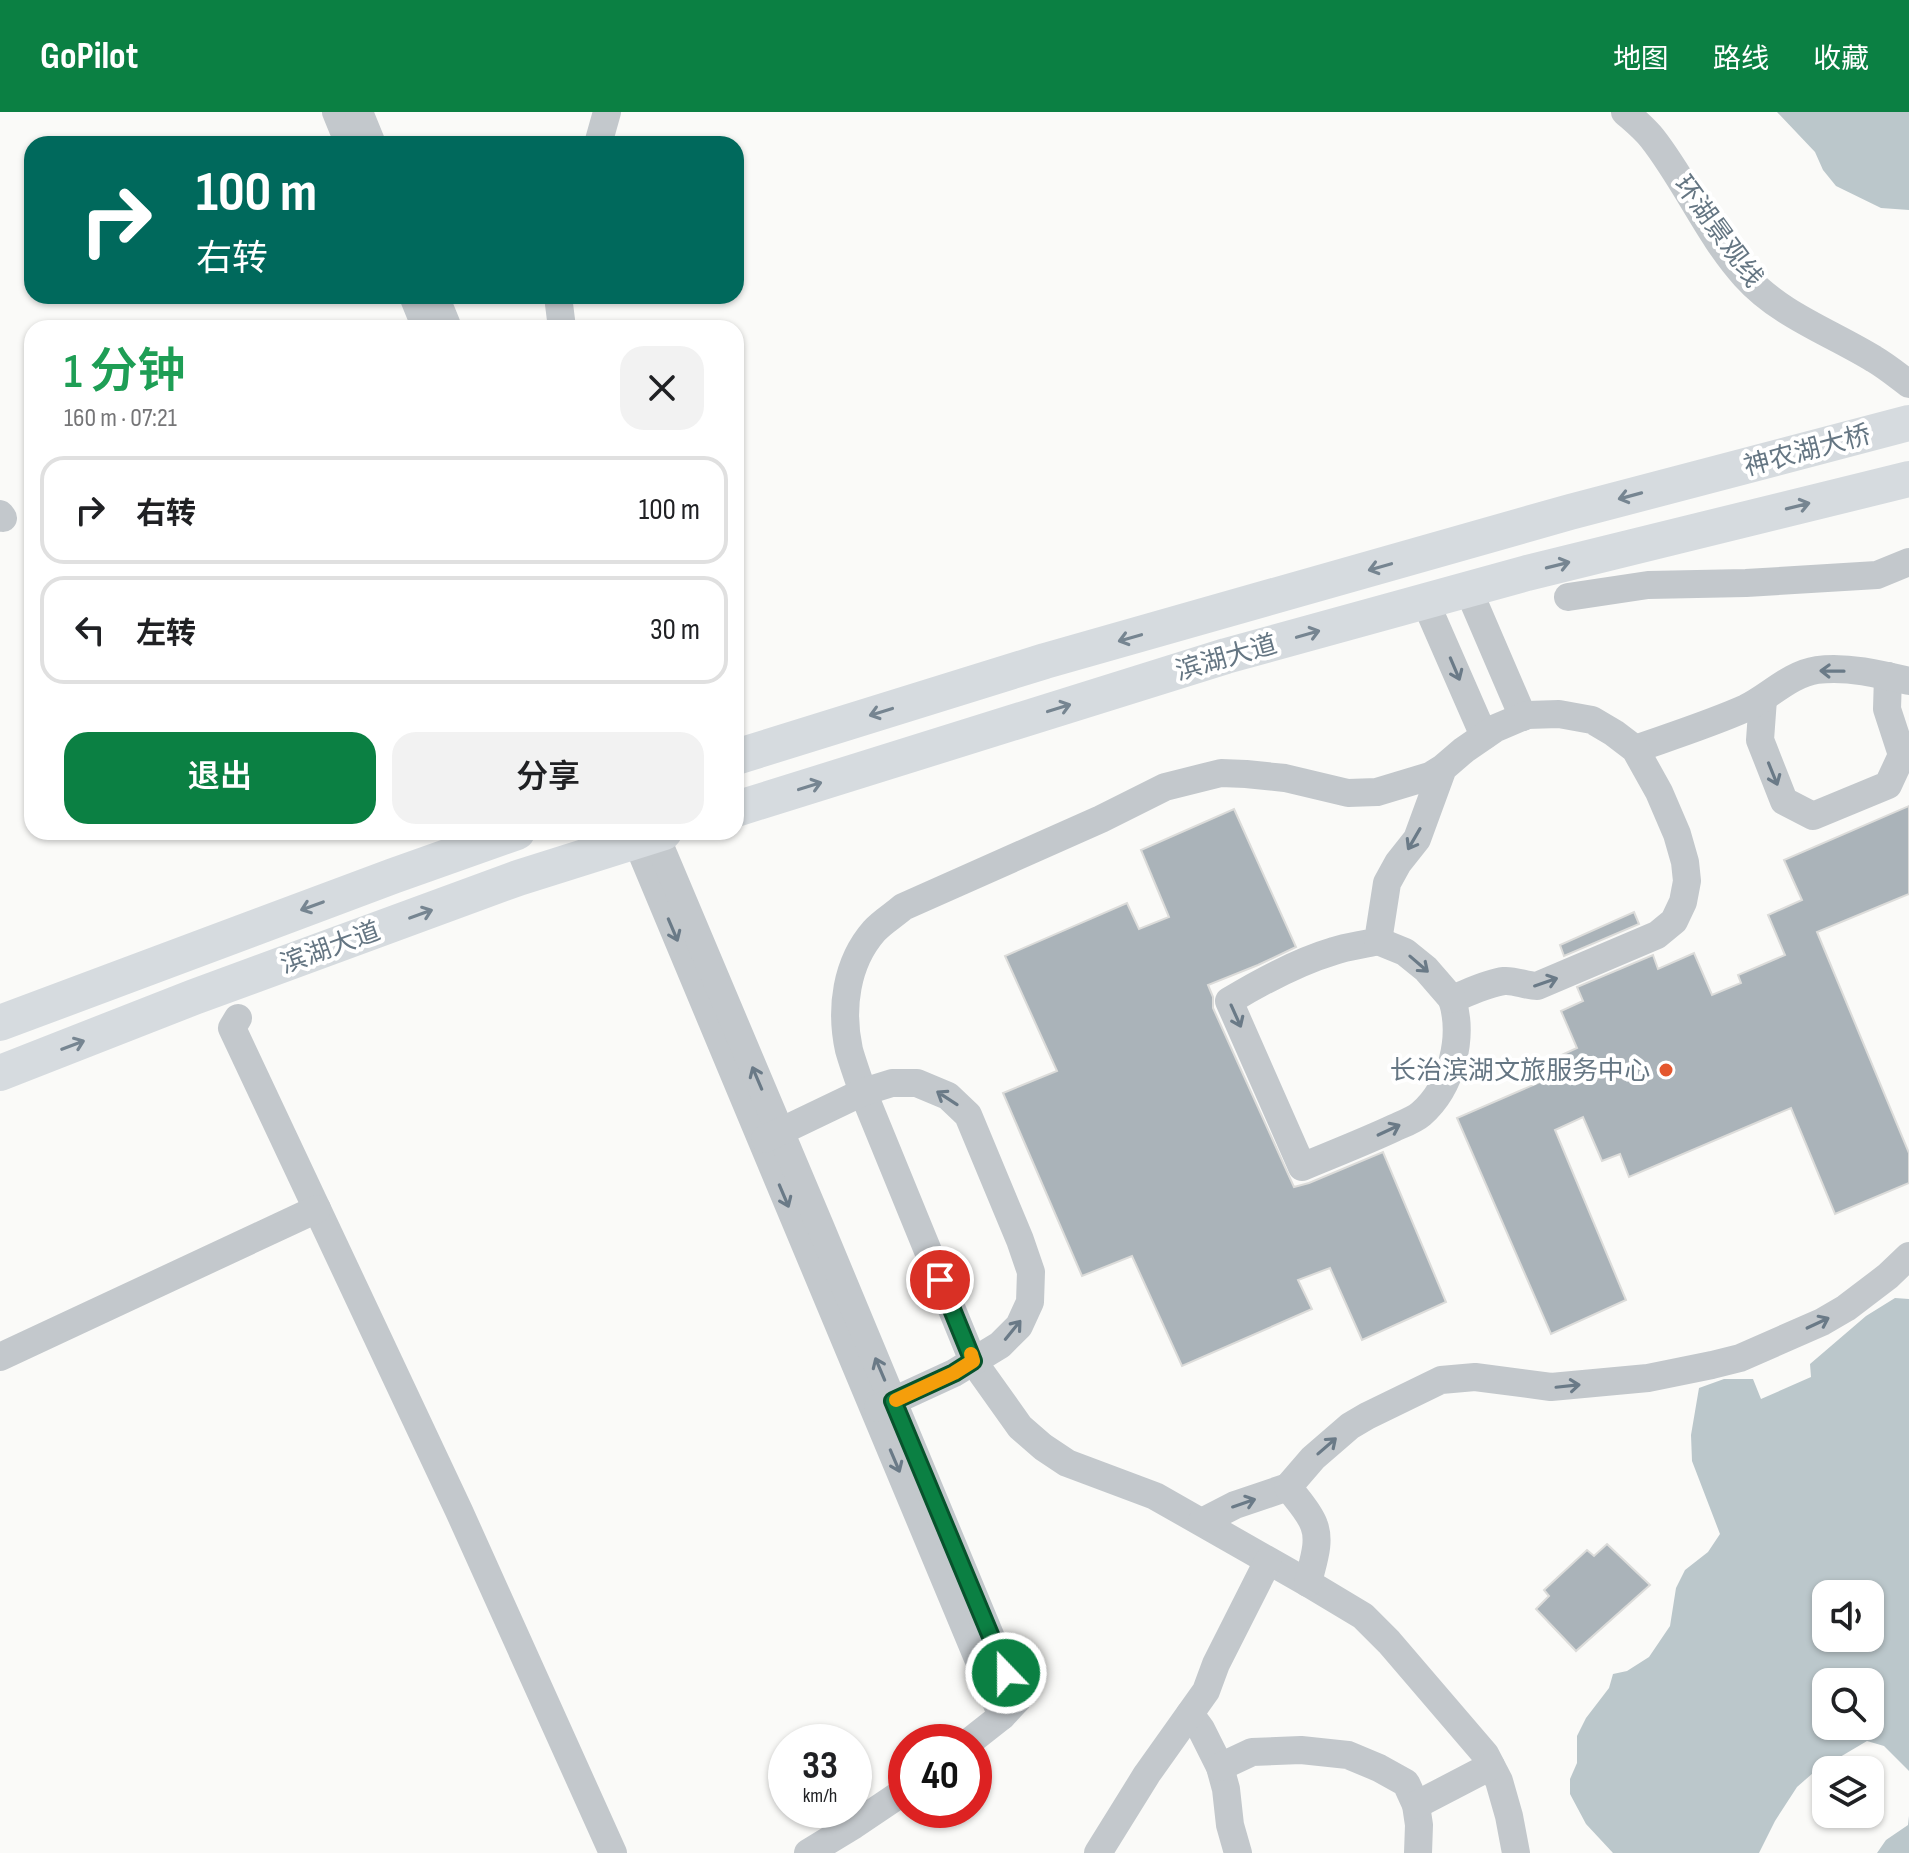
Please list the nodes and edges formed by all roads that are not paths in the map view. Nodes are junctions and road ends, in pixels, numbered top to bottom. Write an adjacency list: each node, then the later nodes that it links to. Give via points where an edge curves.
1 (336, 112): 5 (street)
2 (359, 112): 6 (street)
3 (607, 112): 7 (street)
4 (1625, 112): 8 (street, 环湖景观线, via 1650,135 1744,275 1771,301)
5 (346, 136)
6 (369, 136)
7 (600, 136)
8 (1909, 384)
9 (1909, 423): 10 (main road, 神农湖大桥)
10 (1706, 477): 22 (main road, 滨湖大道, one-way to 22, via 1045,661)
11 (1909, 479): 12 (main road, 神农湖大桥, one-way to 11)
12 (1722, 525): 14 (main road, 滨湖大道, one-way to 12)
13 (1909, 562): 15 (street, via 1877,575 1648,585)
14 (1468, 589): 16 (main road, 滨湖大道); 19 (street)
15 (1568, 597)
16 (1425, 601): 20 (street, one-way to 20); 24 (main road, 滨湖大道, one-way to 16, via 1226,656)
17 (1898, 678): 18 (street, one-way to 18, via 1816,670); 18 (street, one-way to 17, via 1760,740 1784,801 1813,816 1888,785 1902,755 1887,709)
18 (1763, 699): 21 (street)
19 (1523, 717): 20 (street); 21 (street, via 1559,714 1592,720)
20 (1484, 736): 23 (street)
21 (1635, 749): 29 (street, one-way to 21, via 1501,981 1537,986 1657,935 1674,921 1687,881 1685,862 1659,792)
22 (744, 755)
23 (1443, 768): 28 (street, one-way to 28, via 1417,839 1387,883); 33 (street, via 1377,792 1348,793 1246,774 1188,780 903,907 875,929 849,980 849,1049)
24 (744, 807)
25 (494, 840): 31 (main road, 滨湖大道, one-way to 31)
26 (630, 840): 32 (main road, 滨湖大道, one-way to 26, via 194,997)
27 (650, 840): 34 (street)
28 (1378, 941): 29 (street, one-way to 29, via 1405,952); 29 (street, one-way to 29, via 1310,960 1229,1001 1302,1167 1420,1115 1437,1097 1455,1051)
29 (1452, 999)
30 (238, 1018): 35 (street, via 232,1028)
31 (0, 1023)
32 (0, 1073)
33 (863, 1092): 34 (street); 38 (street); 38 (street, one-way to 33, via 1019,1326 1030,1302 1031,1272 1020,1240 968,1115 948,1096 917,1083 892,1083)
34 (770, 1136): 39 (street)
35 (317, 1209): 37 (street); 51 (street)
36 (1909, 1256): 40 (street, one-way to 36, via 1350,1426 1441,1380 1475,1377 1551,1387 1648,1378 1726,1362 1822,1322)
37 (0, 1357)
38 (973, 1361): 39 (street); 41 (street, via 1020,1427 1043,1447 1067,1463 1155,1496)
39 (884, 1405): 45 (street, via 1010,1708)
40 (1288, 1487): 41 (street, one-way to 40); 43 (street, via 1316,1532)
41 (1202, 1522): 42 (street)
42 (1268, 1561): 43 (street); 44 (street)
43 (1308, 1583): 46 (street, via 1363,1616)
44 (1190, 1714): 47 (street); 52 (street)
45 (991, 1724)
46 (1491, 1766): 49 (street); 55 (street)
47 (1220, 1767): 49 (street, via 1252,1752 1348,1755 1406,1783); 53 (street)
48 (888, 1802): 50 (street)
49 (1416, 1805): 54 (street)
50 (814, 1852)
51 (613, 1853)
52 (1098, 1853)
53 (1238, 1853)
54 (1418, 1853)
55 (1516, 1853)

